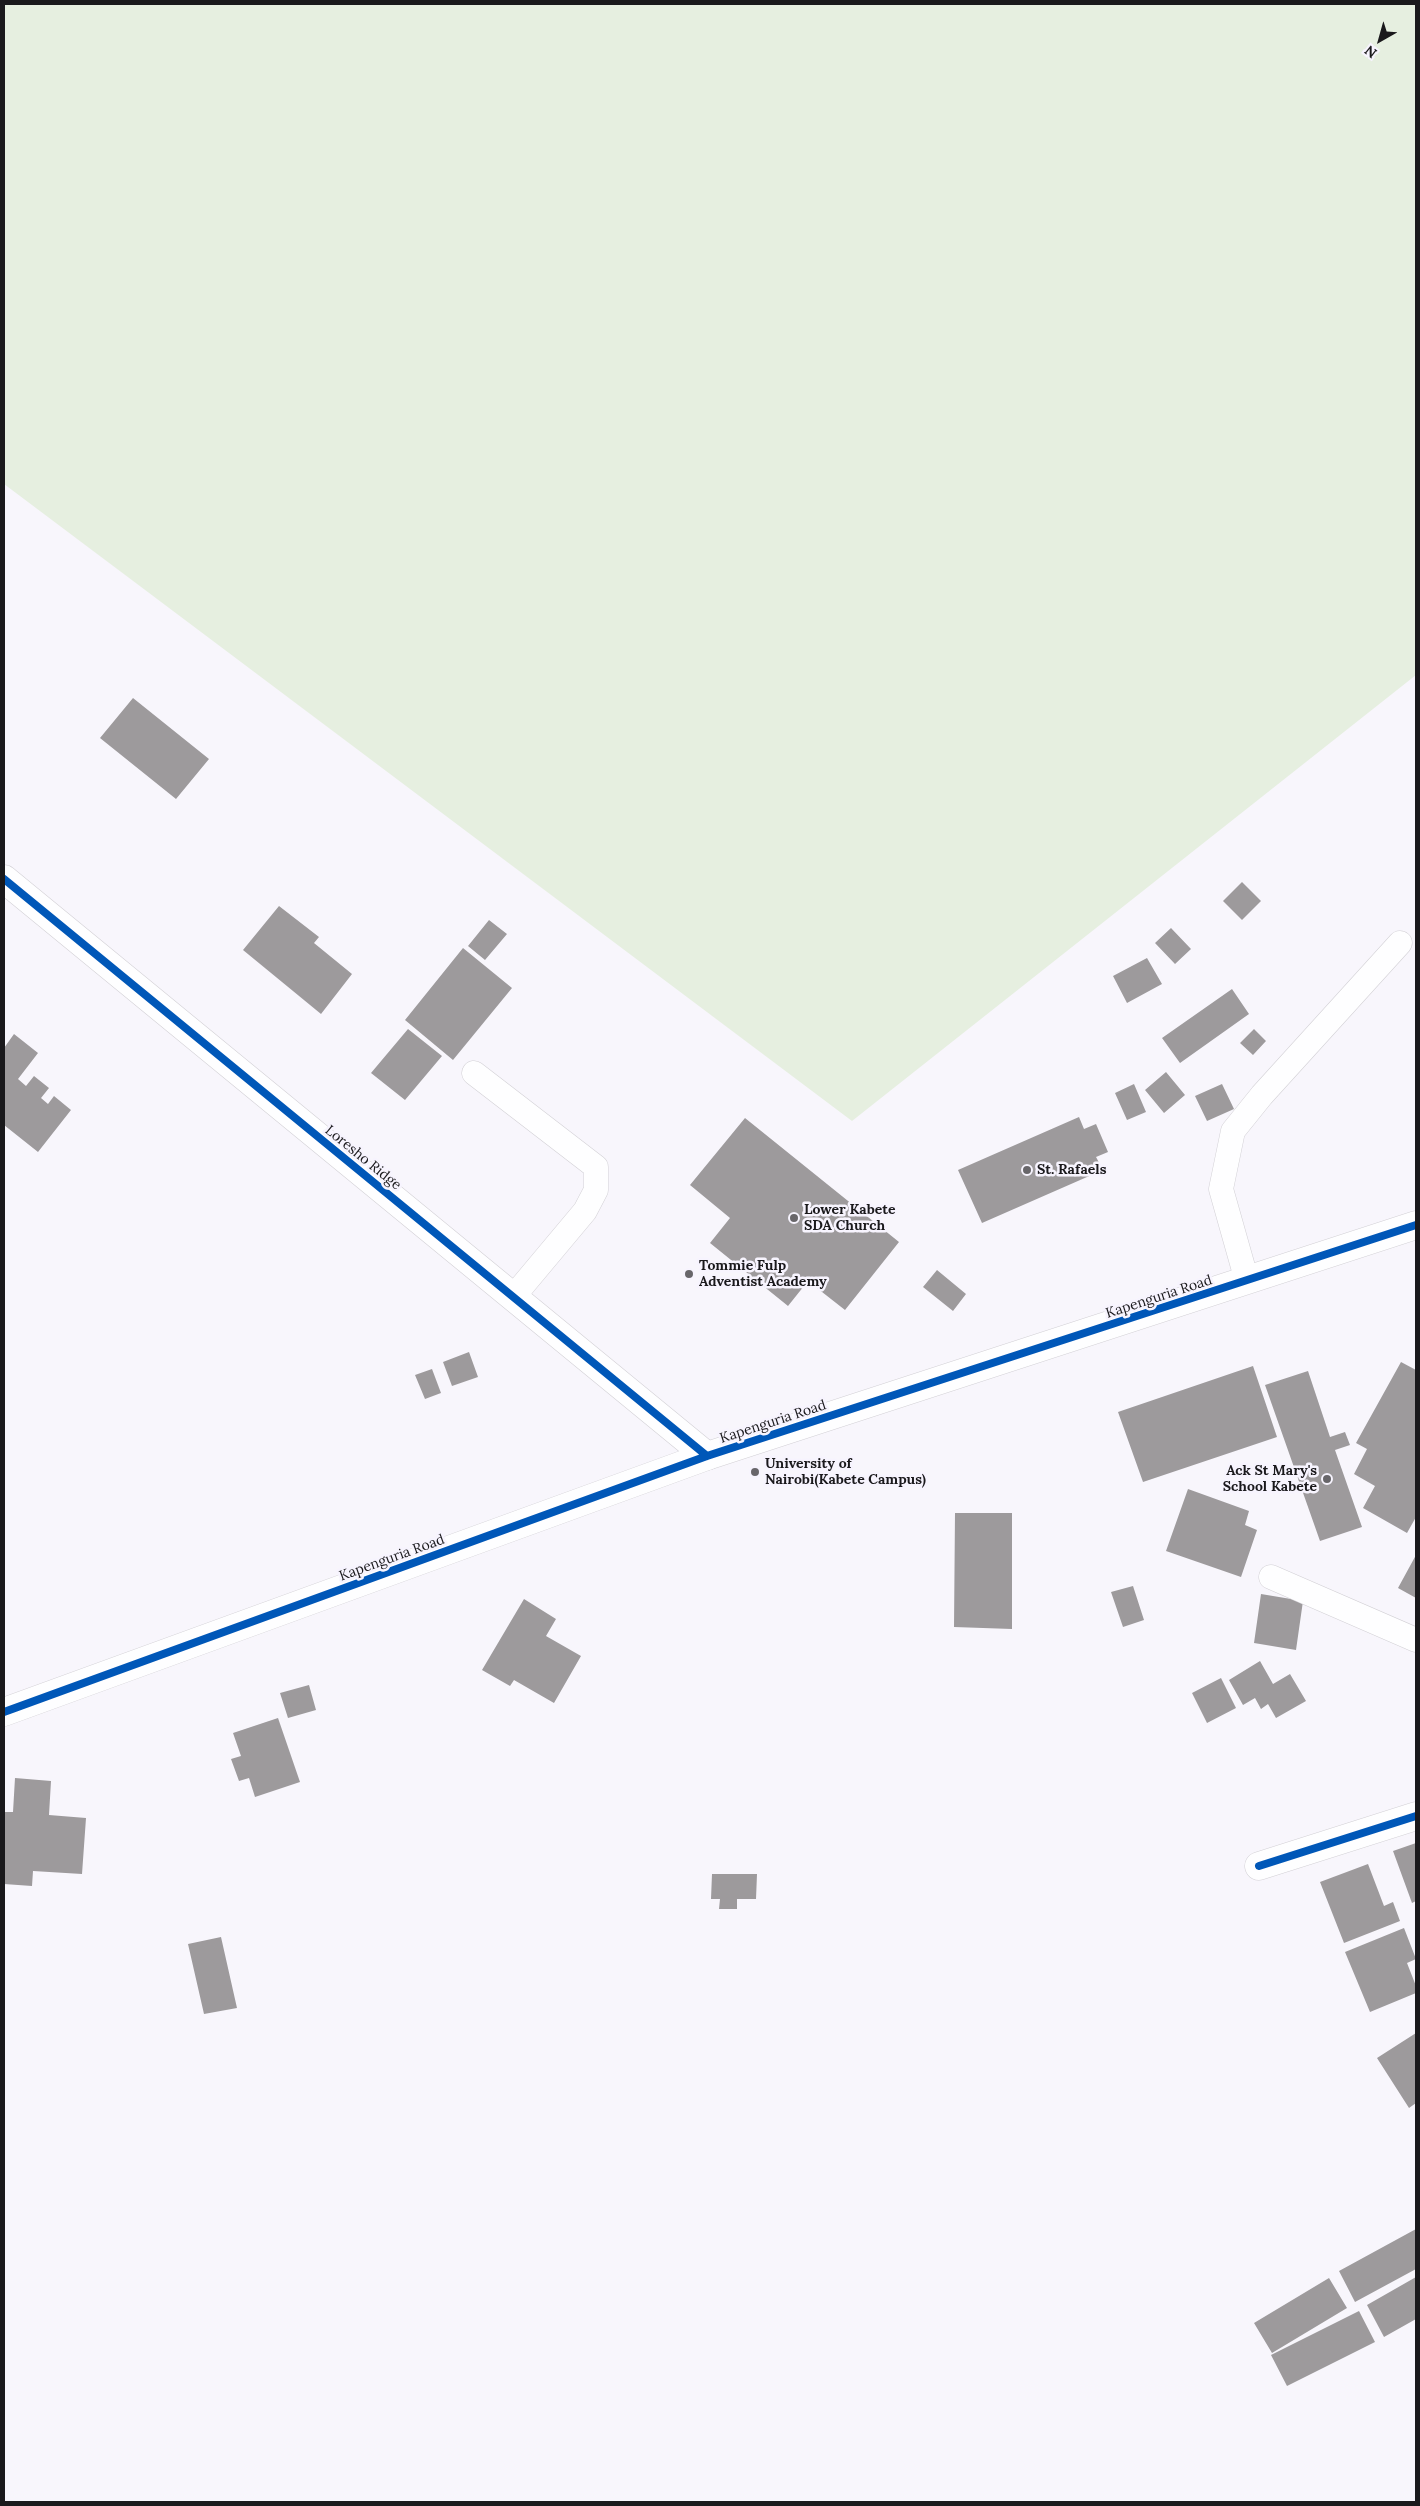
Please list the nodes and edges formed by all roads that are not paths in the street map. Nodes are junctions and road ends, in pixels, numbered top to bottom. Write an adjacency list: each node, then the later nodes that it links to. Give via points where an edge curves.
1 (4, 879): 6 (street, Loresho Ridge)
2 (1400, 942): 5 (lane, via 1233,1131 1221,1189)
3 (474, 1073): 6 (lane, via 596,1167 596,1190 585,1211)
4 (1416, 1225): 5 (street, Kapenguria Road)
5 (1247, 1281): 7 (street, Kapenguria Road)
6 (512, 1297): 7 (street, Loresho Ridge)
7 (707, 1456): 10 (street, Kapenguria Road)
8 (1271, 1576): 9 (lane)
9 (1416, 1640)
10 (4, 1712)
11 (1416, 1816): 12 (street)
12 (1259, 1866)

